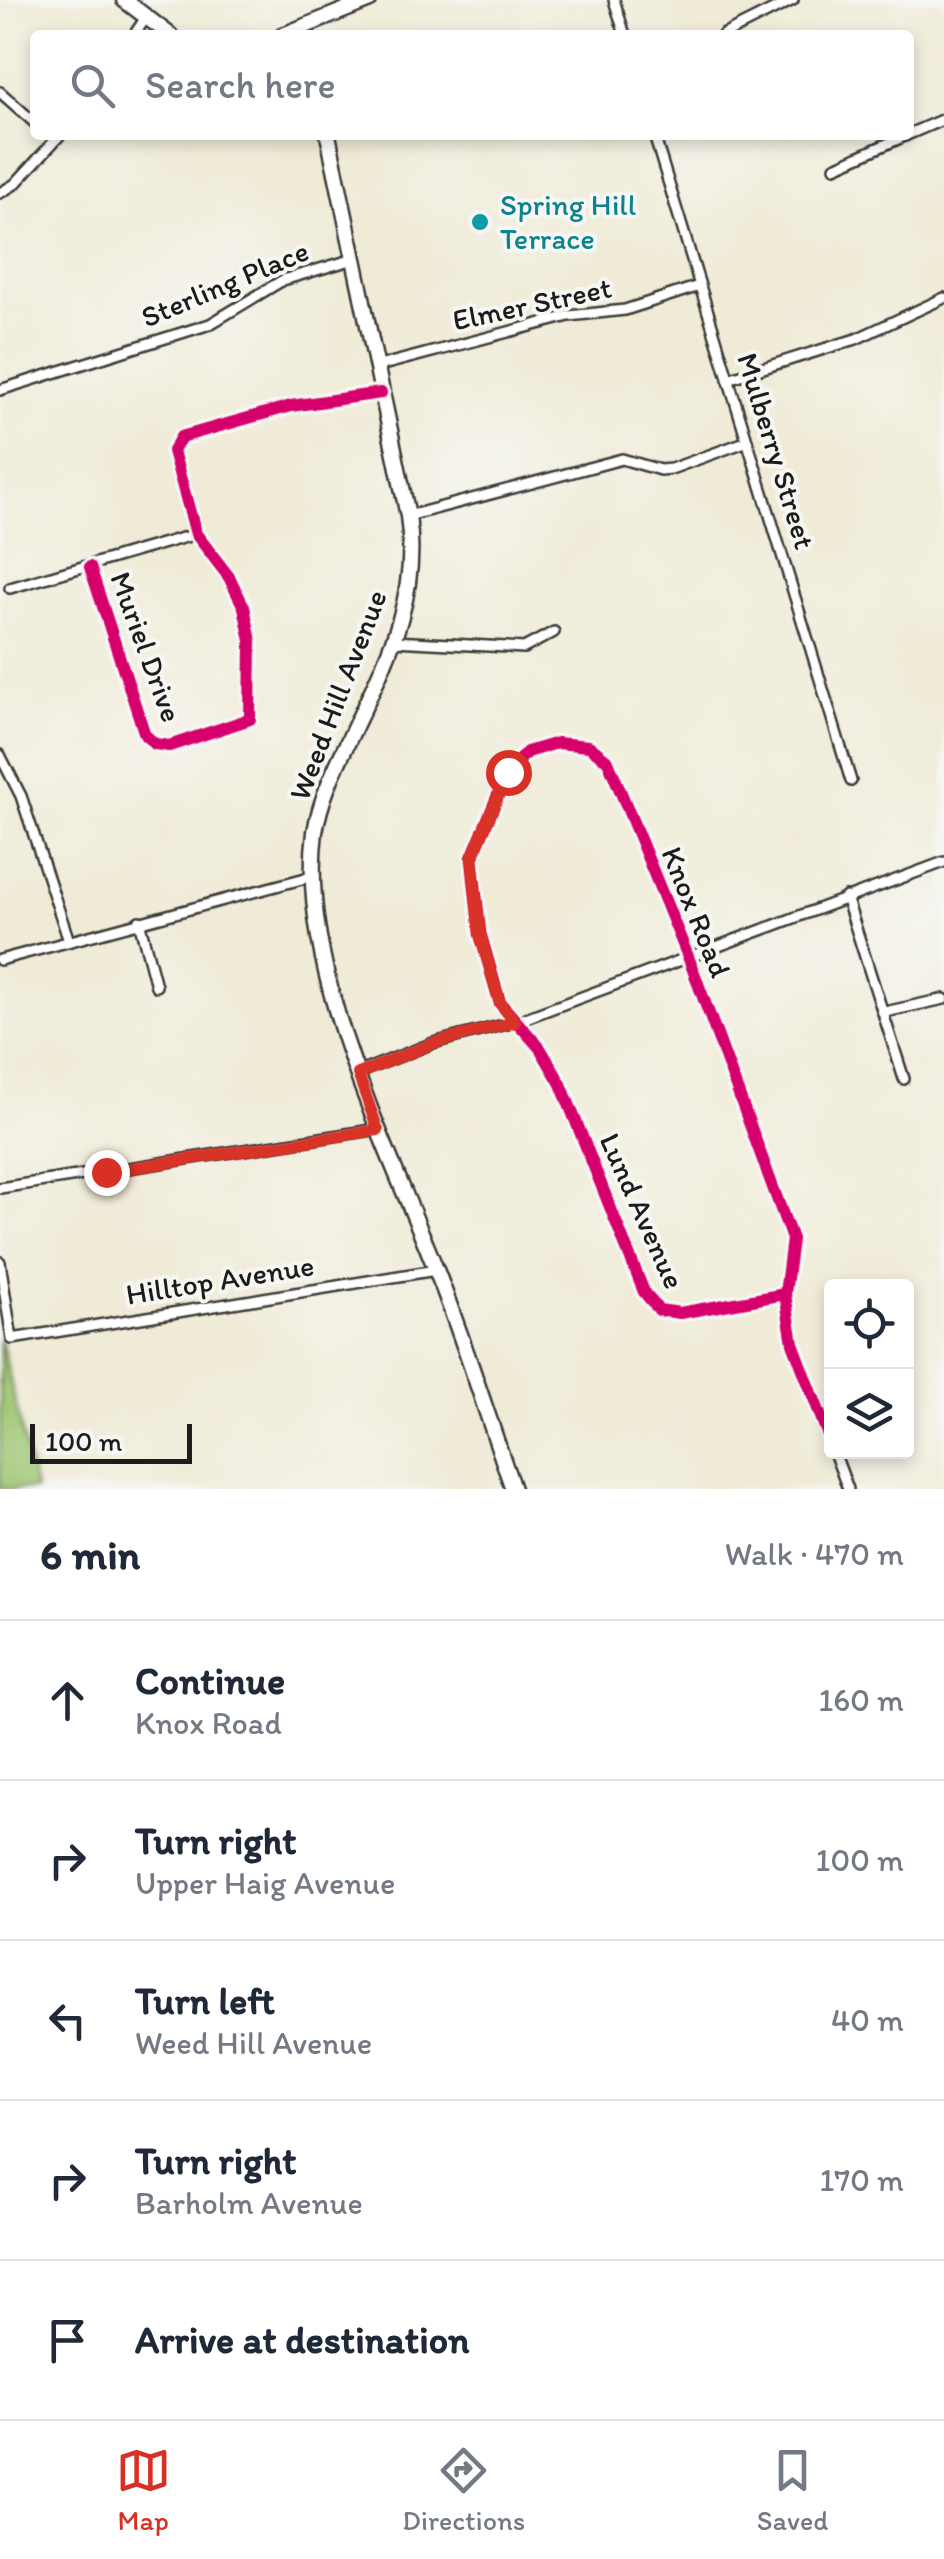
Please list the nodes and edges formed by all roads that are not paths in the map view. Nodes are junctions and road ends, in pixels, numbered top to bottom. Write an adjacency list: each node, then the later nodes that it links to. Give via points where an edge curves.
1 (124, 0): 5 (main road)
2 (370, 0): 8 (main road)
3 (614, 0): 9 (street)
4 (793, 0): 10 (street)
5 (145, 19): 6 (street); 7 (main road)
6 (137, 30)
7 (162, 30)
8 (308, 30)
9 (623, 30)
10 (732, 30)
11 (0, 92): 12 (street)
12 (30, 119)
13 (944, 119): 14 (street)
14 (914, 132)
15 (52, 140): 20 (street, via 16,184)
16 (329, 140): 21 (main road, Weed Hill Avenue)
17 (655, 140): 22 (street, Mulberry Street)
18 (897, 140): 19 (street)
19 (836, 167)
20 (0, 193)
21 (354, 259): 24 (main road, Weed Hill Avenue); 26 (street, Sterling Place, via 283,280 210,324)
22 (699, 286): 24 (street, Elmer Street, via 625,310 569,316); 25 (street, Mulberry Street)
23 (944, 298): 25 (street, via 856,339)
24 (376, 366): 27 (main road, Weed Hill Avenue)
25 (728, 379): 28 (street, Mulberry Street)
26 (0, 390)
27 (381, 393): 29 (main road, Weed Hill Avenue); 30 (street, via 291,406 181,436 174,451)
28 (745, 442): 29 (street, via 671,469 622,459); 36 (street, Mulberry Street)
29 (408, 516): 34 (main road, Weed Hill Avenue, via 412,570)
30 (196, 534): 31 (street); 31 (street, Muriel Drive, via 244,606 251,641 250,719 169,746 145,735)
31 (90, 567): 32 (street)
32 (10, 588)
33 (554, 632): 34 (street, via 524,648)
34 (394, 641): 38 (main road, Weed Hill Avenue, via 327,788)
35 (0, 755): 41 (street, via 21,796)
36 (851, 781)
37 (944, 862): 39 (street)
38 (313, 876): 40 (street); 48 (main road, Weed Hill Avenue, via 333,1000)
39 (846, 898): 42 (street); 46 (street)
40 (138, 921): 41 (street); 44 (street)
41 (69, 941): 43 (street)
42 (689, 959): 47 (street); 47 (street, Knox Road, via 608,762 588,746 526,752 508,772 472,858 480,934 500,1003); 54 (street, Knox Road, via 792,1238)
43 (0, 960)
44 (156, 986)
45 (944, 999): 46 (street)
46 (884, 1012): 49 (street)
47 (515, 1022): 48 (street, via 434,1043); 54 (street, Lund Avenue, via 562,1084 644,1292 659,1310 680,1313)
48 (358, 1074): 50 (main road, Weed Hill Avenue)
49 (904, 1079)
50 (378, 1130): 51 (street); 53 (main road, Weed Hill Avenue)
51 (0, 1188)
52 (0, 1262): 53 (street, Hilltop Avenue, via 12,1340)
53 (436, 1270): 57 (main road, Weed Hill Avenue)
54 (785, 1294): 55 (street, Knox Road, via 793,1343)
55 (824, 1425)
56 (837, 1459): 58 (street, Knox Road)
57 (513, 1489)
58 (848, 1489)

